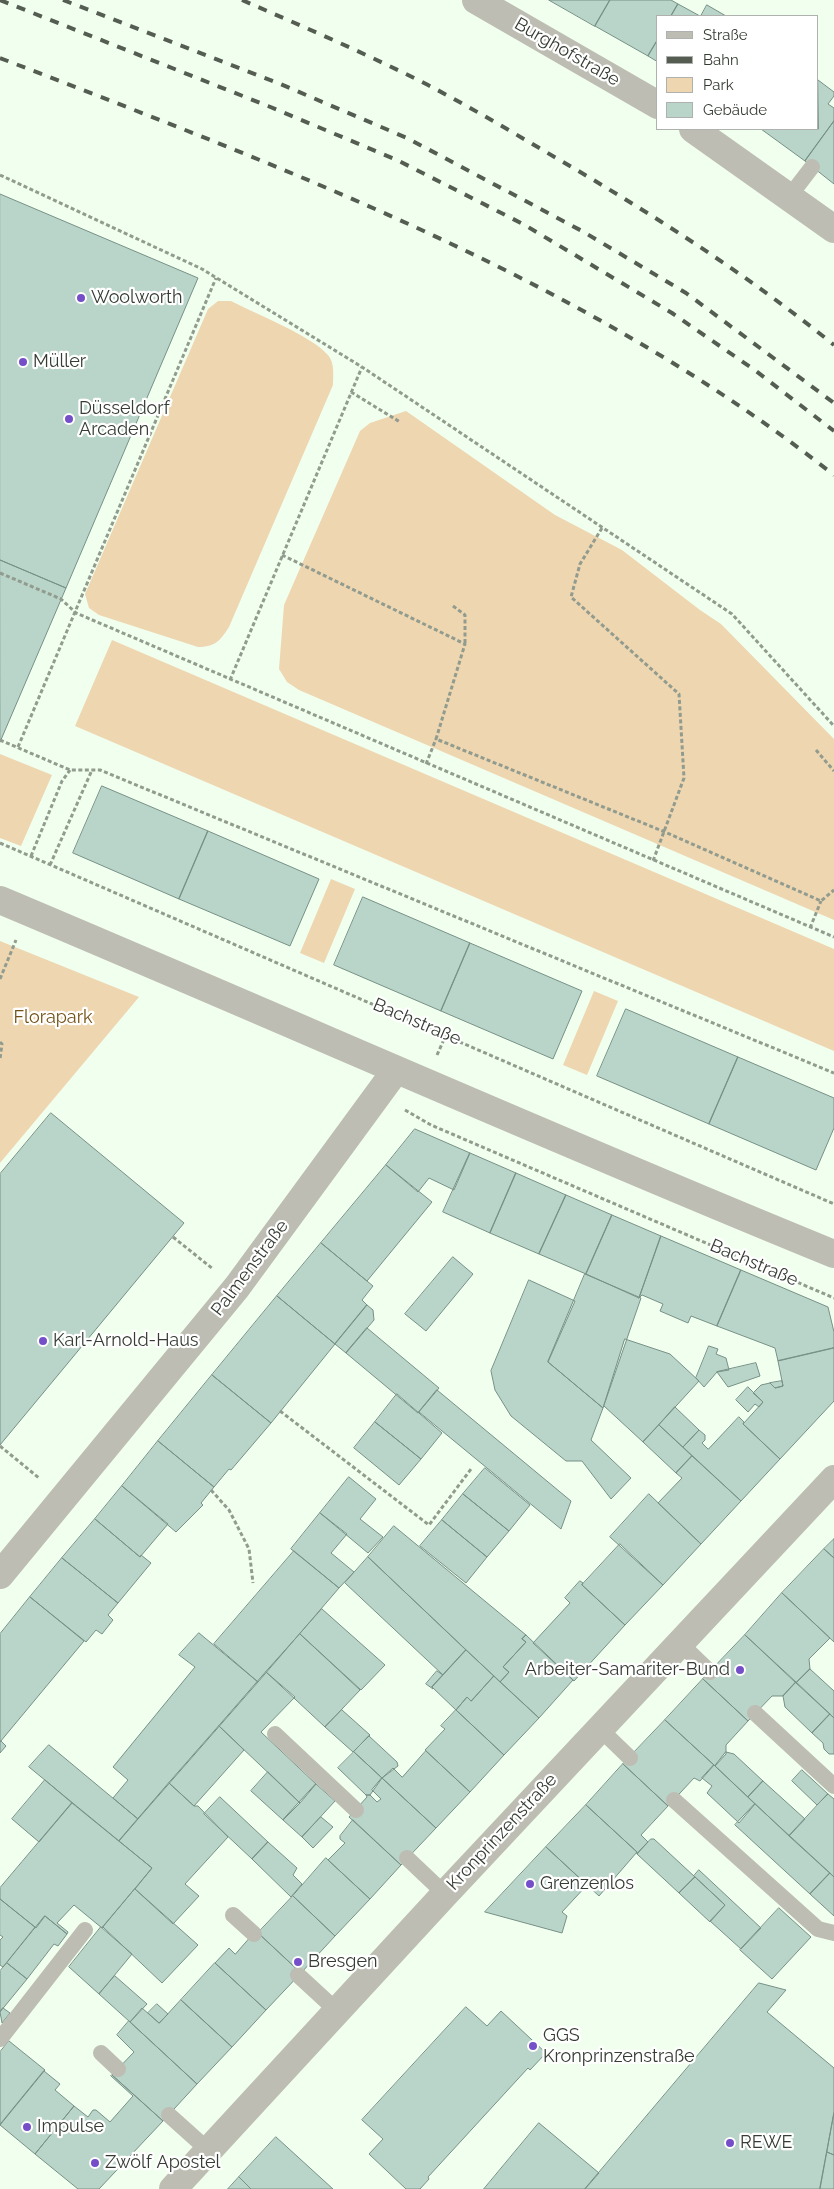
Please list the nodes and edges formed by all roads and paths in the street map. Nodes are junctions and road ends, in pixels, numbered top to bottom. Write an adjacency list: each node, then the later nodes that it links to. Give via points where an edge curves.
1 (476, 0): 2 (street, Burghofstraße)
2 (656, 104)
3 (695, 130): 6 (street)
4 (812, 167): 6 (lane)
5 (0, 175): 8 (path)
6 (789, 196): 7 (street)
7 (834, 230)
8 (216, 278): 9 (path); 16 (path)
9 (362, 367): 10 (path); 12 (path)
10 (351, 392): 11 (path); 13 (path)
11 (400, 422)
12 (602, 528): 19 (path, via 732,614); 28 (path, via 580,564 571,597 679,694 684,778)
13 (282, 555): 17 (path); 18 (path)
14 (0, 573): 16 (path, via 61,599)
15 (453, 606): 17 (path, via 465,615)
16 (76, 613): 18 (path); 22 (path)
17 (465, 644): 20 (path)
18 (230, 680): 24 (path)
19 (834, 726)
20 (436, 739): 24 (path); 28 (path)
21 (0, 740): 22 (path)
22 (18, 747): 25 (path)
23 (816, 750): 27 (path)
24 (426, 764): 31 (path)
25 (70, 770): 26 (path); 30 (path)
26 (92, 770): 32 (path); 45 (path, via 110,773)
27 (834, 771)
28 (665, 832): 31 (path); 35 (path)
29 (0, 843): 30 (path, Bachstraße)
30 (31, 856): 32 (path, Bachstraße)
31 (653, 861): 36 (path)
32 (50, 864): 40 (path, Bachstraße)
33 (834, 890): 35 (path)
34 (0, 900): 44 (street)
35 (821, 901): 36 (path)
36 (810, 928): 37 (path)
37 (834, 937)
38 (13, 946): 39 (path)
39 (0, 979)
40 (446, 1035): 43 (path); 47 (path, Bachstraße)
41 (0, 1042): 42 (path)
42 (0, 1059)
43 (434, 1062)
44 (396, 1070): 49 (street); 58 (street, Palmenstraße, via 237,1287)
45 (834, 1073)
46 (400, 1107): 51 (path, Bachstraße, via 431,1125)
47 (834, 1204)
48 (172, 1237): 50 (path)
49 (834, 1254)
50 (208, 1265)
51 (834, 1298)
52 (280, 1411): 54 (path, via 429,1525)
53 (0, 1446): 55 (path)
54 (471, 1469)
55 (30, 1471)
56 (834, 1479): 60 (street, Kronprinzenstraße)
57 (211, 1490): 59 (path, via 229,1510 249,1549)
58 (0, 1575)
59 (253, 1583)
60 (679, 1642): 61 (lane); 63 (street, Kronprinzenstraße)
61 (710, 1672)
62 (755, 1713): 66 (lane)
63 (599, 1728): 65 (lane); 70 (street, Kronprinzenstraße)
64 (275, 1734): 68 (lane)
65 (630, 1758)
66 (834, 1786)
67 (674, 1800): 73 (lane, via 818,1929)
68 (356, 1810)
69 (407, 1858): 70 (lane)
70 (445, 1894): 76 (street, Kronprinzenstraße)
71 (233, 1915): 74 (lane)
72 (85, 1930): 77 (lane)
73 (834, 1933)
74 (254, 1934)
75 (298, 1976): 76 (lane)
76 (336, 2010): 81 (street, Kronprinzenstraße)
77 (0, 2040)
78 (100, 2053): 79 (lane)
79 (118, 2069)
80 (168, 2115): 81 (lane)
81 (208, 2150): 82 (street, Kronprinzenstraße)
82 (173, 2189)

